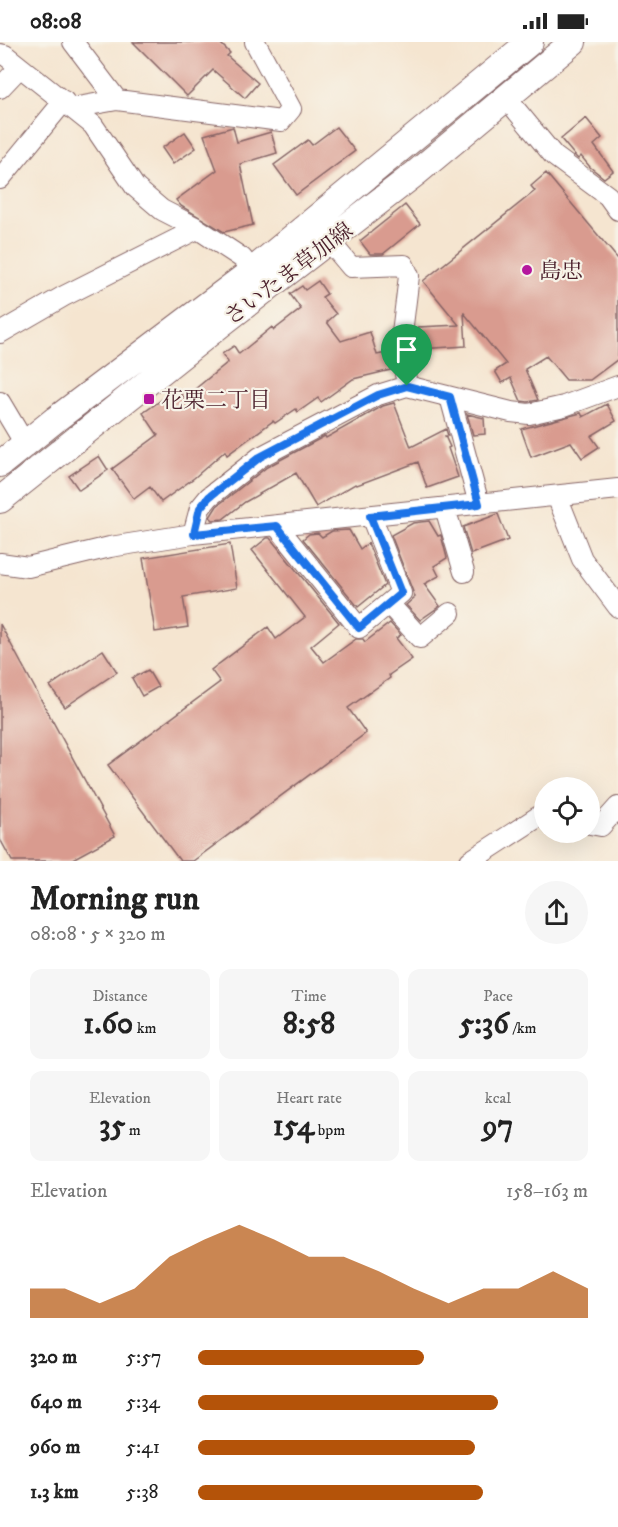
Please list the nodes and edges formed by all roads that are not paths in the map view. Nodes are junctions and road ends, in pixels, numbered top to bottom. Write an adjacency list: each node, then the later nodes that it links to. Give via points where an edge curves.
1 (73, 42): 9 (street)
2 (255, 42): 9 (street, via 291,109 281,121)
3 (530, 42): 15 (main road, さいたま草加線)
4 (573, 42): 8 (main road, さいたま草加線)
5 (0, 54): 6 (street)
6 (20, 67): 7 (street); 10 (street)
7 (0, 88)
8 (507, 99): 12 (street, via 554,156 608,196); 14 (main road, さいたま草加線)
9 (117, 100): 10 (street)
10 (68, 105): 11 (street); 13 (street, via 93,125 135,187 162,210)
11 (0, 180)
12 (618, 210)
13 (195, 227): 15 (street, via 242,258); 16 (street)
14 (330, 242): 17 (street, via 351,267 404,265 408,270 402,333); 25 (main road, さいたま草加線)
15 (252, 271): 21 (main road, さいたま草加線)
16 (0, 333)
17 (407, 386): 19 (street); 30 (street, via 378,395 260,457 209,497 200,508)
18 (618, 386): 19 (street, via 529,414)
19 (450, 397): 26 (street)
20 (0, 402): 21 (street)
21 (25, 444): 22 (main road, さいたま草加線)
22 (0, 464)
23 (618, 489): 24 (street)
24 (557, 496): 26 (street); 34 (street, via 582,559)
25 (0, 500)
26 (479, 504): 27 (street)
27 (445, 508): 28 (street); 32 (street)
28 (370, 516): 29 (street); 33 (street, via 401,593)
29 (277, 526): 30 (street); 33 (street, via 359,628)
30 (194, 534): 31 (street, via 110,547 28,567)
31 (0, 562)
32 (464, 572)
33 (389, 604): 35 (street, via 420,639)
34 (618, 607)
35 (450, 613)
36 (618, 807): 38 (street)
37 (534, 819): 39 (street)
38 (600, 826)
39 (470, 861)

